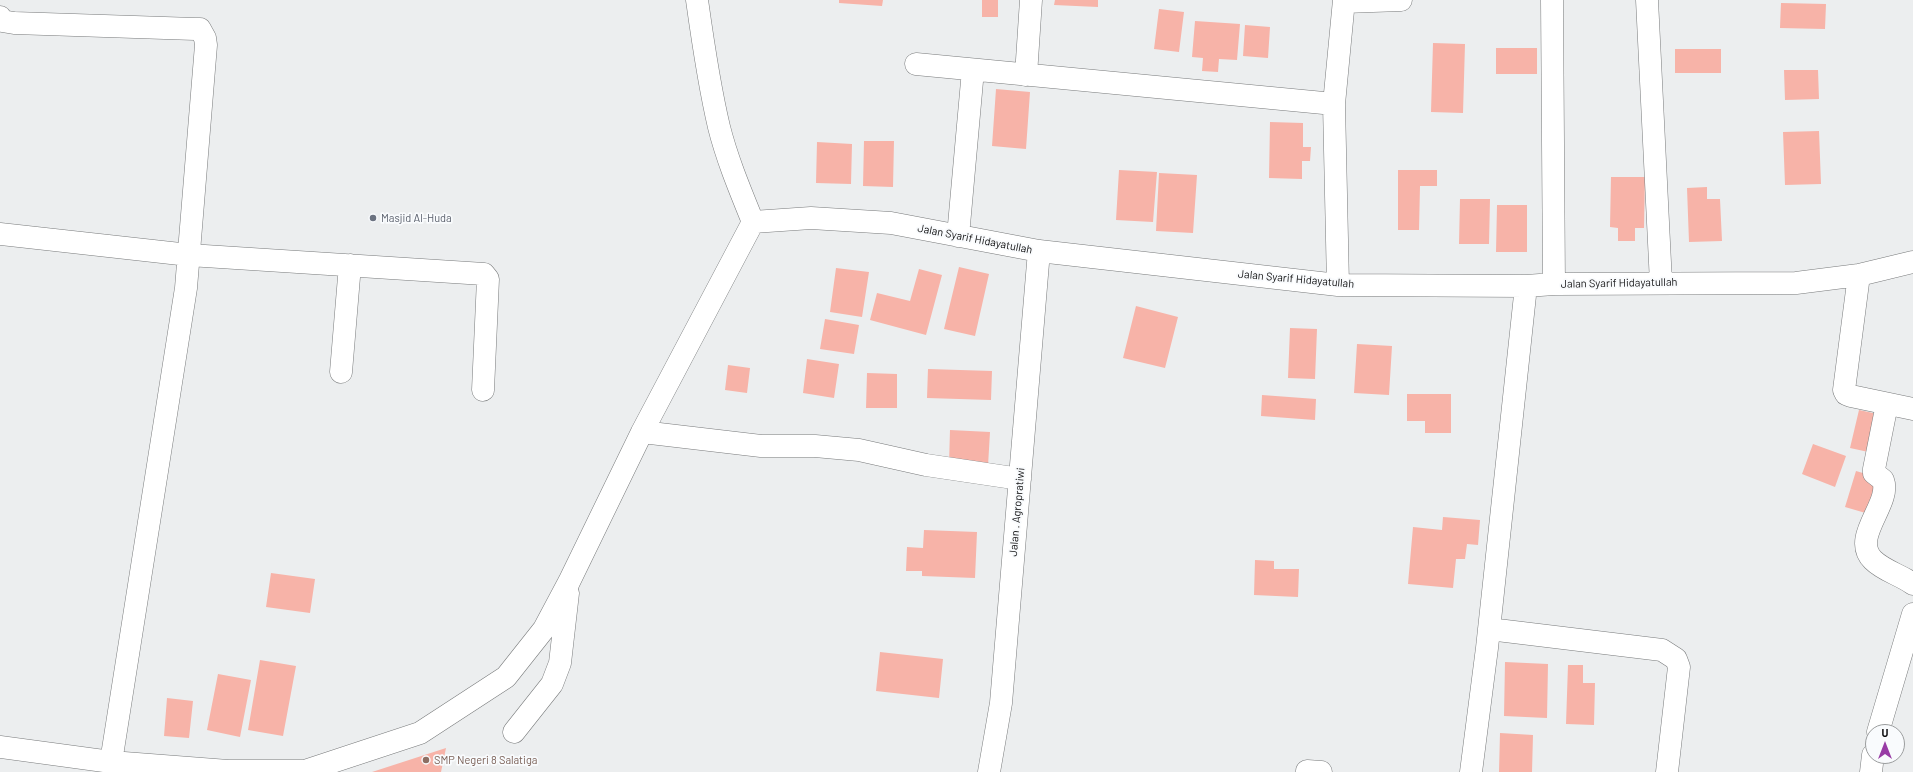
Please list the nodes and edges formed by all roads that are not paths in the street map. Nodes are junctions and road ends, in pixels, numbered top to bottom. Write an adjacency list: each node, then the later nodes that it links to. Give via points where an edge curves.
1 (696, 0): 12 (street, via 719,127 730,164)
2 (1031, 0): 10 (street)
3 (1401, 0): 6 (street)
4 (1552, 0): 21 (street)
5 (1647, 0): 20 (street)
6 (1344, 1): 11 (street)
7 (0, 17): 16 (street, via 2,21 14,23 200,29 206,45)
8 (916, 64): 9 (street)
9 (973, 70): 10 (street); 14 (street)
10 (1026, 75): 11 (street)
11 (1334, 104): 22 (street)
12 (753, 222): 14 (street, Jalan Syarif Hidayatullah, via 811,218 891,223); 28 (street)
13 (0, 234): 16 (street)
14 (958, 236): 15 (street, Jalan Syarif Hidayatullah)
15 (1039, 251): 22 (street, Jalan Syarif Hidayatullah); 29 (street, Jalan . Agropratiwi)
16 (189, 256): 18 (street); 37 (street)
17 (1913, 262): 19 (street, Jalan Syarif Hidayatullah)
18 (350, 265): 24 (street); 25 (street, via 486,275 488,279)
19 (1859, 275): 20 (street, Jalan Syarif Hidayatullah, via 1796,283); 26 (street, via 1844,390 1851,396)
20 (1661, 283): 21 (street, Jalan Syarif Hidayatullah)
21 (1554, 284): 23 (street, Jalan Syarif Hidayatullah)
22 (1338, 285): 23 (street, Jalan Syarif Hidayatullah)
23 (1526, 286): 33 (street)
24 (341, 372)
25 (483, 390)
26 (1888, 404): 27 (street); 31 (street, via 1874,469 1874,473 1883,480 1884,490 1866,541 1866,550 1874,560)
27 (1913, 409)
28 (642, 432): 29 (street, via 761,446 814,446 859,450 926,465); 30 (street)
29 (1020, 479): 39 (street, Jalan . Agropratiwi, via 1001,704)
30 (569, 582): 35 (street, via 560,663 552,684); 37 (street, via 544,629 506,677 420,733 306,771 228,771)
31 (1913, 584)
32 (1913, 614): 34 (street)
33 (1489, 629): 40 (street); 41 (street, via 1662,650 1676,659 1679,667)
34 (1880, 724)
35 (514, 732)
36 (0, 747): 38 (street)
37 (111, 762): 38 (street)
38 (87, 766)
39 (988, 772)
40 (1471, 772)
41 (1667, 772)

